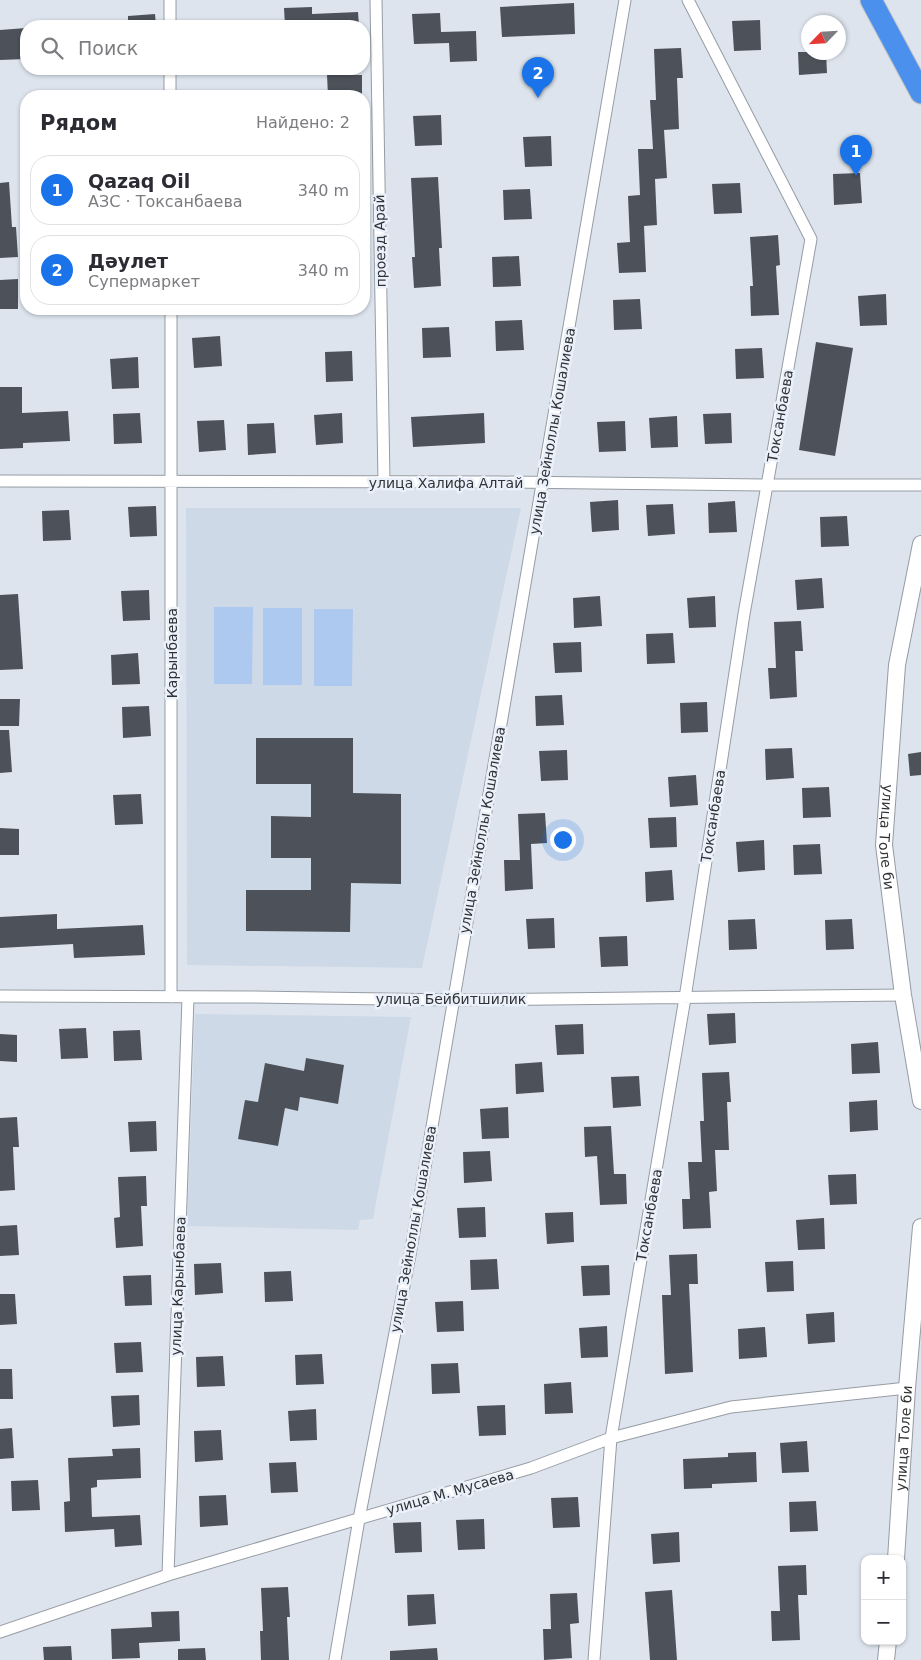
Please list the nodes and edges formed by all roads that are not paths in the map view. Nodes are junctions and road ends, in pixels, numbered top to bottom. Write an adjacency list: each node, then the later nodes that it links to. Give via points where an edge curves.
1 (170, 0): 6 (street)
2 (376, 0): 13 (street, проезд Арай)
3 (625, 0): 14 (street, улица Зейноллы Кошалиева)
4 (688, 0): 15 (street, Токсанбаева, via 810,239)
5 (871, 0): 9 (highway)
6 (170, 20)
7 (170, 75): 8 (street)
8 (170, 90)
9 (921, 93)
10 (171, 315): 12 (street, Карынбаева)
11 (0, 481): 12 (street, улица Халифа Алтай)
12 (172, 482): 13 (street, улица Халифа Алтай); 20 (street, Карынбаева)
13 (384, 482): 14 (street, улица Халифа Алтай)
14 (544, 483): 15 (street, улица Халифа Алтай); 23 (street, улица Зейноллы Кошалиева)
15 (768, 485): 16 (street, улица Халифа Алтай); 22 (street, Токсанбаева, via 744,614)
16 (921, 485)
17 (921, 544): 18 (street, улица Толе би, via 897,665 884,845)
18 (903, 995): 22 (street, улица Бейбитшилик); 24 (street, улица Толе би)
19 (0, 996): 20 (street, улица Бейбитшилик)
20 (171, 997): 21 (street, улица Бейбитшилик)
21 (188, 998): 23 (street, улица Бейбитшилик); 30 (street, улица Карынбаева)
22 (686, 998): 23 (street, улица Бейбитшилик); 27 (street, Токсанбаева)
23 (452, 1000): 28 (street, улица Зейноллы Кошалиева, via 410,1255)
24 (921, 1102)
25 (921, 1227): 26 (street, улица Толе би)
26 (907, 1388): 27 (street, улица М. Мусаева, via 731,1407); 29 (street, улица Толе би)
27 (611, 1438): 28 (street, улица М. Мусаева, via 531,1468); 34 (street, Токсанбаева)
28 (359, 1519): 30 (street, улица М. Мусаева); 33 (street, улица Зейноллы Кошалиева)
29 (896, 1555)
30 (168, 1575): 31 (street, улица М. Мусаева)
31 (0, 1632)
32 (888, 1645): 35 (street)
33 (335, 1660)
34 (594, 1660)
35 (886, 1660)

